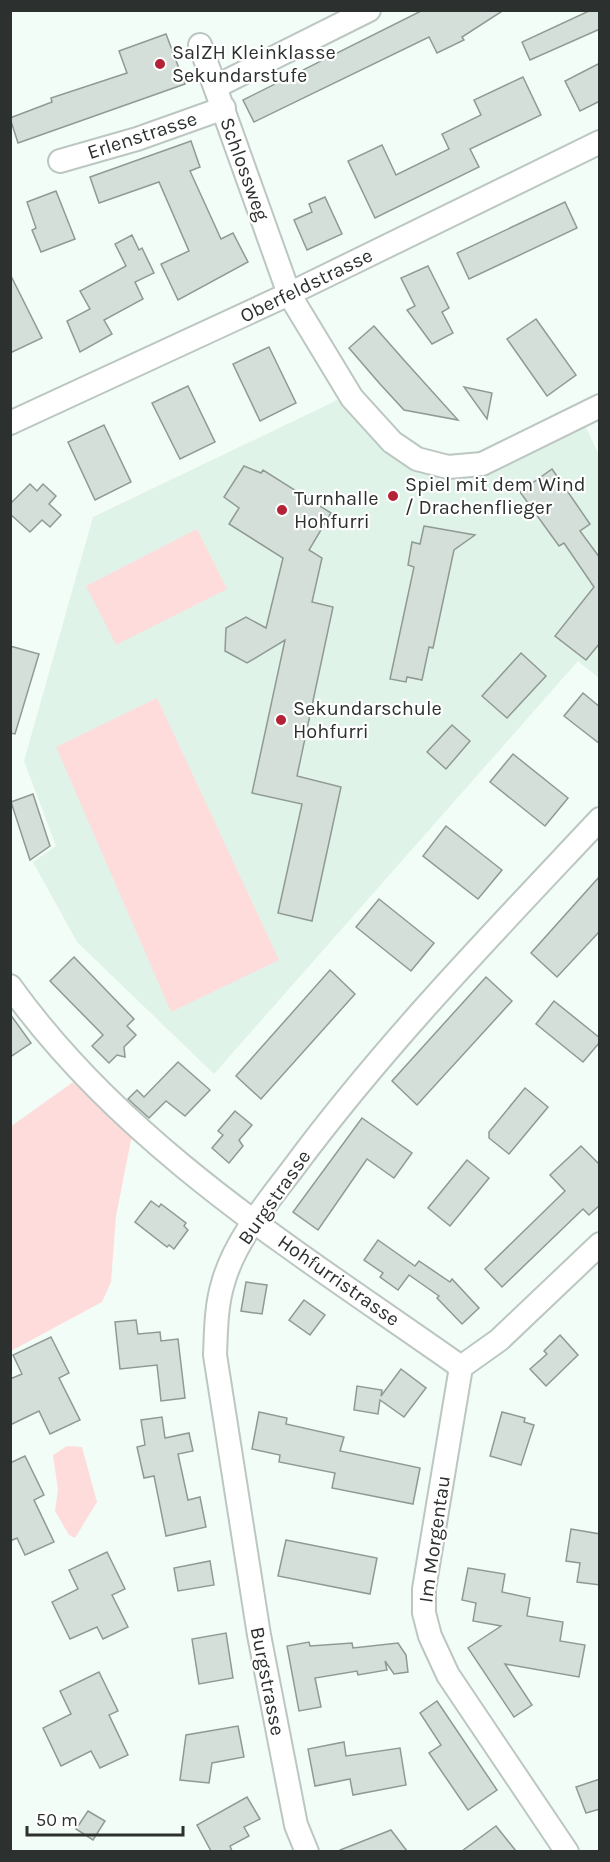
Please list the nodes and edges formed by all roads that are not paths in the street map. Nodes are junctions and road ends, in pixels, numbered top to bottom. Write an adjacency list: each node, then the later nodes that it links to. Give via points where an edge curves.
1 (369, 10): 3 (street)
2 (200, 45): 3 (street, Schlossweg)
3 (217, 86): 4 (street, Schlossweg)
4 (224, 108): 6 (street, Erlenstrasse); 7 (street, Schlossweg)
5 (600, 142): 7 (street, Oberfeldstrasse)
6 (60, 161)
7 (289, 294): 8 (street, Schlossweg, via 352,398 392,442 417,459 447,467 482,464); 9 (street, Oberfeldstrasse)
8 (600, 406)
9 (10, 423)
10 (600, 819): 12 (street, Burgstrasse, via 358,1084)
11 (10, 986): 12 (street, Hohfurristrasse, via 62,1052 139,1131)
12 (254, 1220): 14 (street, Hohfurristrasse); 15 (street, Burgstrasse, via 223,1282 214,1355 259,1635 296,1825)
13 (600, 1245): 14 (street, via 499,1340)
14 (461, 1367): 16 (street, Im Morgentau, via 424,1589 424,1613 448,1675)
15 (307, 1851)
16 (567, 1851)

